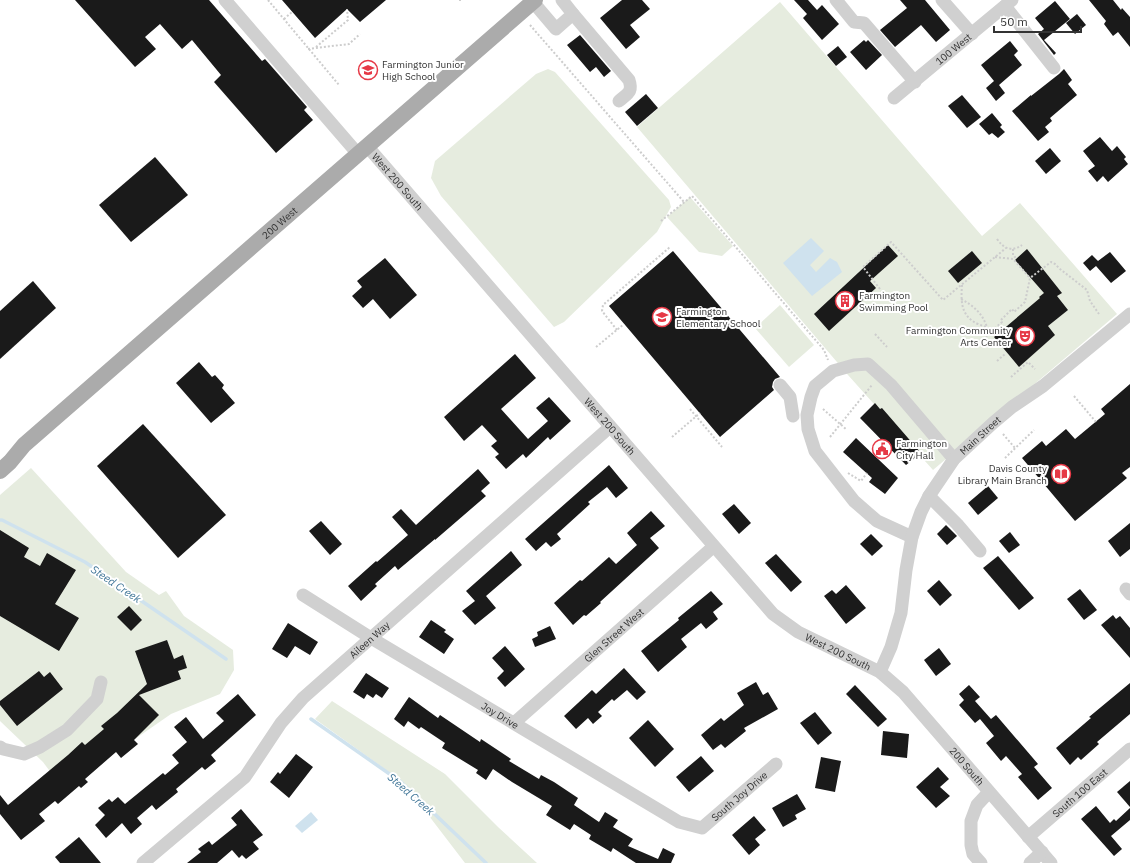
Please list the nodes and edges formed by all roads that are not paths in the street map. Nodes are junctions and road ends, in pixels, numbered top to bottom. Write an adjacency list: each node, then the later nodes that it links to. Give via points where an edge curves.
1 (225, 0): 13 (street, West 200 South)
2 (562, 0): 7 (street)
3 (836, 0): 10 (street, via 854,22 864,23)
4 (942, 0): 8 (street)
5 (534, 1): 7 (street, via 556,29); 13 (main road, 200 West)
6 (1009, 3): 8 (street, 100 West); 9 (street)
7 (573, 14): 12 (street, via 629,80 632,87)
8 (972, 34): 10 (street, 100 West)
9 (1054, 68)
10 (915, 82): 11 (street, 100 West)
11 (894, 98)
12 (619, 101)
13 (362, 150): 17 (street, West 200 South); 18 (main road, 200 West)
14 (1130, 314): 20 (street, Main Street, via 1043,386 1012,407)
15 (780, 385): 16 (street, via 790,397)
16 (793, 416)
17 (610, 427): 24 (street, West 200 South); 27 (street, Aileen Way)
18 (24, 445): 19 (main road); 21 (main road)
19 (0, 457)
20 (954, 459): 22 (street, Main Street); 23 (street, via 891,385 868,364 833,371 815,386 807,415 808,429 815,451 854,501 877,521)
21 (0, 471)
22 (929, 496): 23 (street, Main Street); 25 (street)
23 (912, 536): 28 (street, Main Street, via 901,613)
24 (713, 547): 28 (street, West 200 South, via 773,614 798,632); 30 (street, Glen Street West)
25 (980, 551)
26 (302, 595): 27 (street, Joy Drive)
27 (371, 638): 30 (street, Joy Drive); 38 (street, Aileen Way, via 302,698 281,723 245,777)
28 (880, 672): 34 (street, 200 South, via 903,692)
29 (101, 682): 31 (street, via 97,699 67,730 24,754)
30 (514, 723): 35 (street, Joy Drive, via 679,822)
31 (0, 747)
32 (1130, 749): 36 (street, South 100 East)
33 (776, 764): 35 (street, South Joy Drive)
34 (989, 792): 36 (street, 200 South); 39 (street, via 977,805 971,821 971,845)
35 (702, 828)
36 (1028, 837): 37 (street, 200 South)
37 (1042, 852): 40 (street); 41 (street, 200 South)
38 (143, 863)
39 (981, 863)
40 (1030, 863)
41 (1051, 863)

